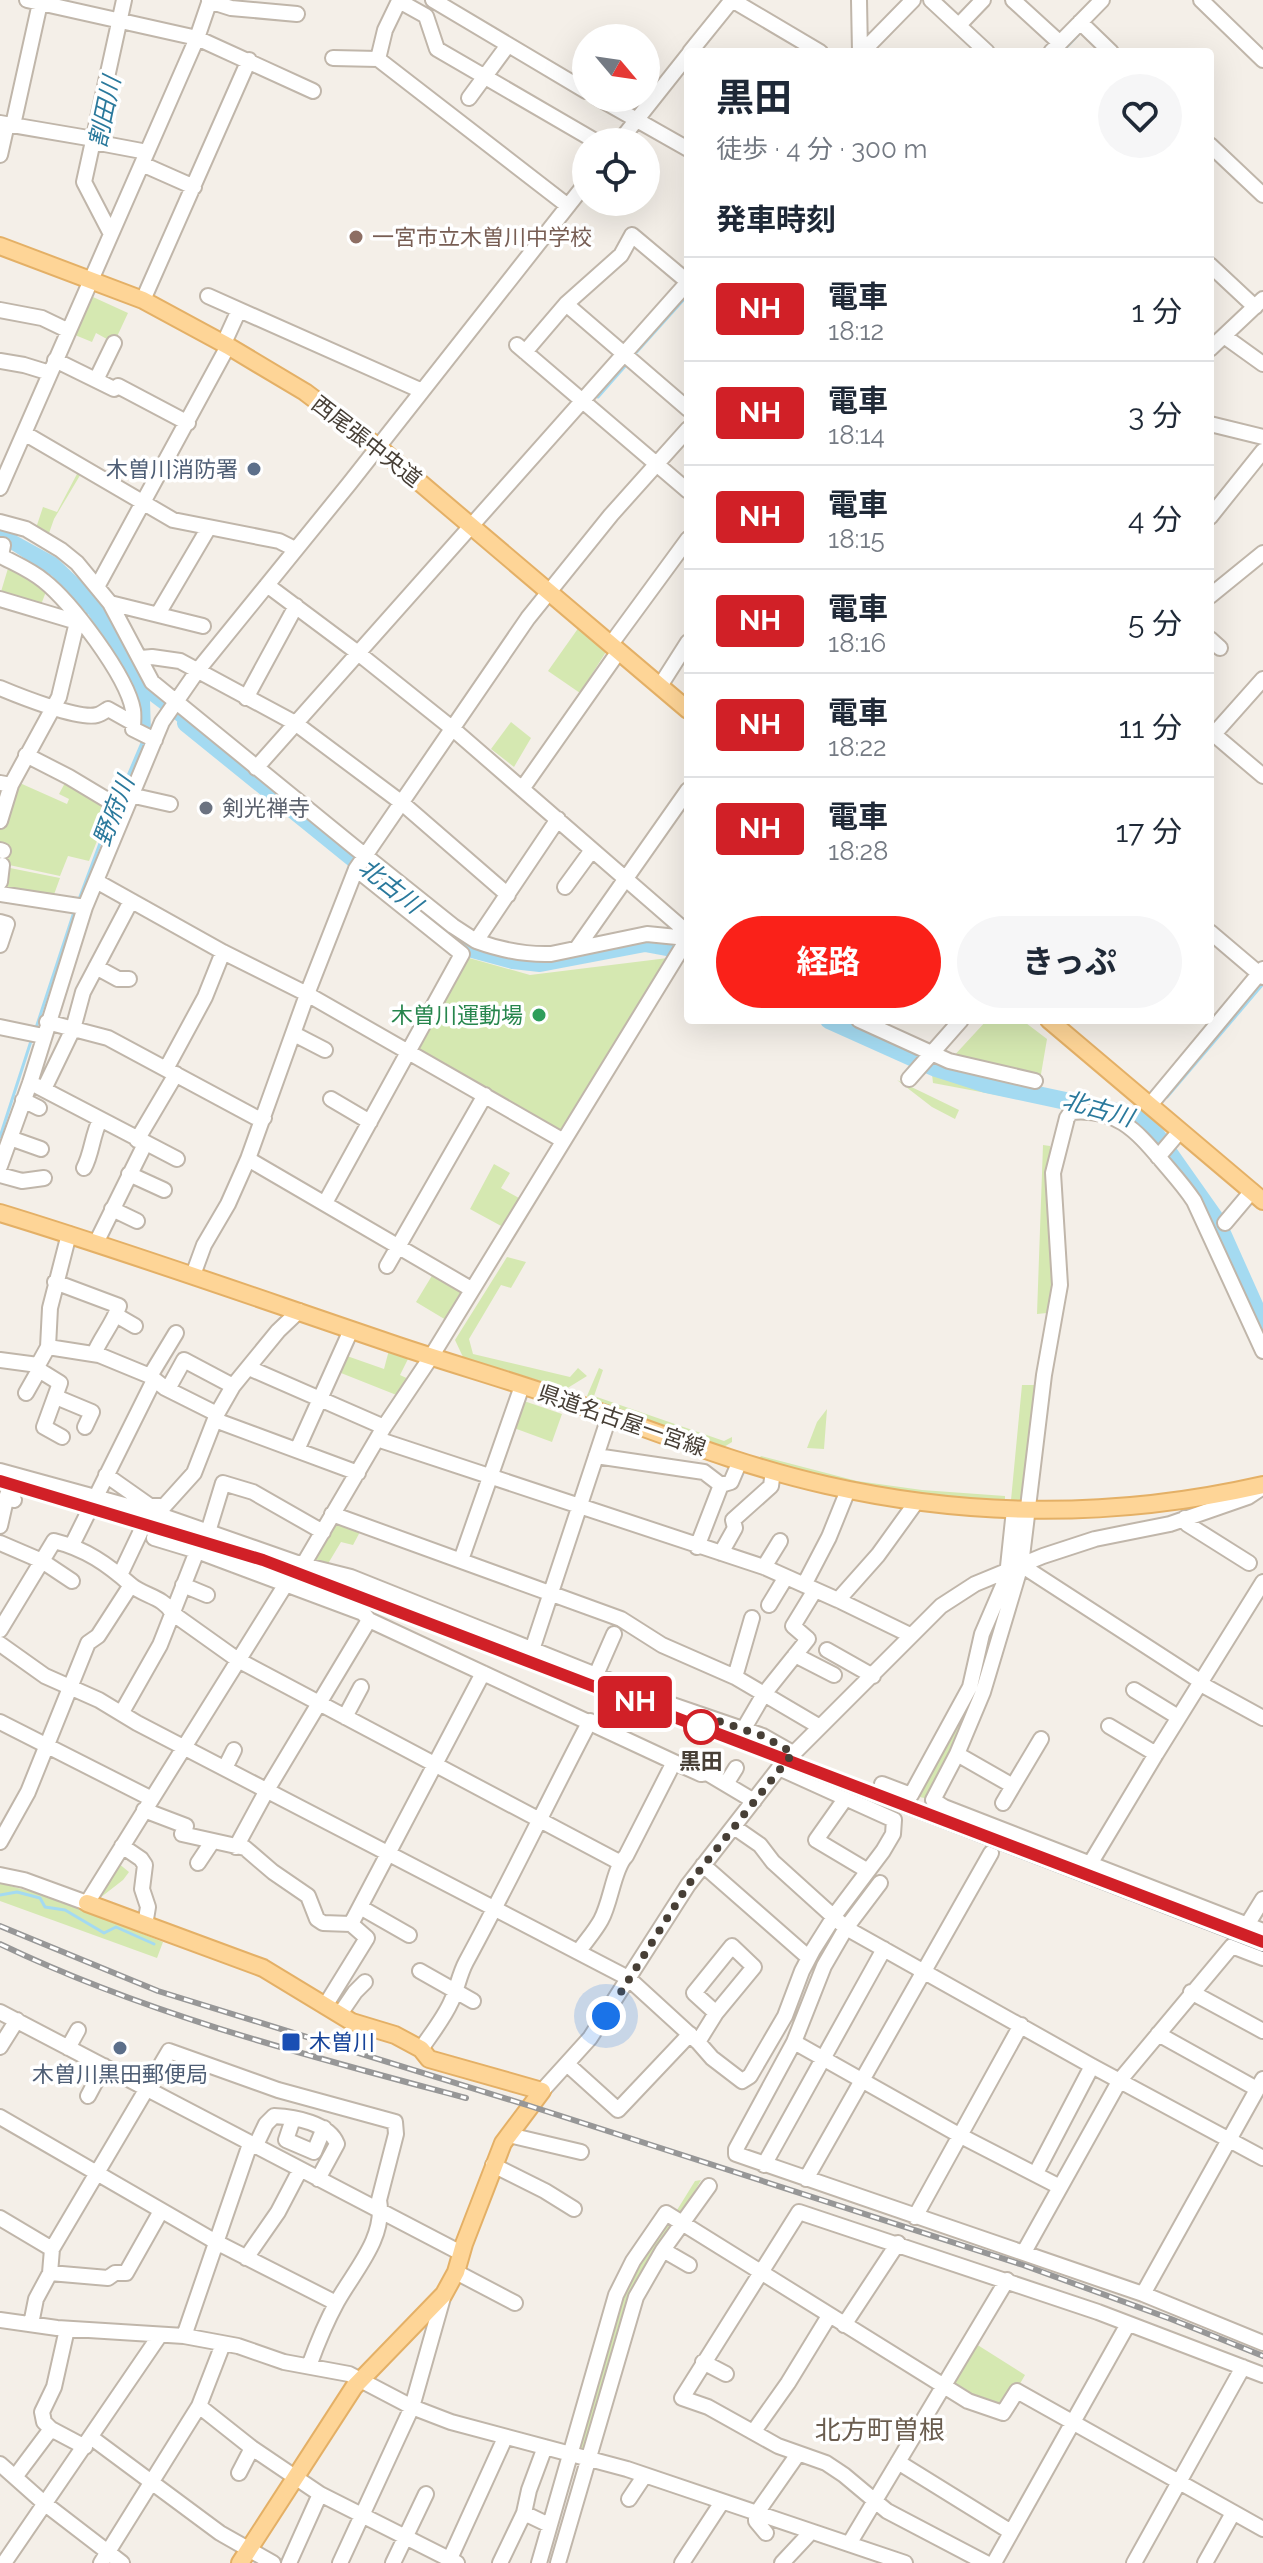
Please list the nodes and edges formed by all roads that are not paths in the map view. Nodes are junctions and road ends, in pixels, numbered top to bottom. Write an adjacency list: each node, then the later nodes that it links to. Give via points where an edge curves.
1 (124, 0): 16 (street)
2 (433, 0): 13 (street)
3 (732, 0): 20 (street); 21 (street)
4 (859, 0): 22 (street)
5 (913, 0): 23 (street)
6 (931, 0): 17 (street)
7 (983, 0): 17 (street)
8 (1013, 0): 25 (street)
9 (1102, 0): 15 (street)
10 (1201, 0): 27 (street)
11 (33, 1): 16 (street); 38 (street)
12 (209, 1): 14 (street); 18 (street)
13 (456, 6): 19 (street)
14 (297, 14)
15 (1080, 22): 25 (street); 26 (street)
16 (122, 23): 18 (street); 41 (street)
17 (959, 25): 24 (street)
18 (197, 38): 30 (street); 45 (street)
19 (508, 45): 32 (street); 33 (street)
20 (694, 48)
21 (813, 48)
22 (863, 48)
23 (865, 48)
24 (983, 48)
25 (1056, 48)
26 (1107, 48)
27 (1260, 53)
28 (333, 58): 29 (street)
29 (378, 59): 32 (street, via 399,1 426,16 437,49); 49 (street)
30 (249, 60): 34 (street); 46 (street)
31 (684, 60): 37 (street)
32 (485, 76): 35 (street); 39 (street)
33 (572, 83)
34 (313, 91)
35 (469, 98)
36 (623, 112): 37 (street)
37 (637, 120): 40 (street); 42 (street)
38 (7, 124): 41 (street); 44 (street)
39 (573, 128)
40 (630, 128)
41 (96, 142): 45 (street); 50 (street, via 84,182)
42 (684, 147)
43 (1214, 149): 47 (street)
44 (0, 155)
45 (144, 158): 46 (street); 50 (street)
46 (194, 187): 57 (street)
47 (1263, 195)
48 (572, 201): 49 (street)
49 (568, 206): 72 (street)
50 (111, 234): 54 (street)
51 (0, 246): 54 (main road, 西尾張中央道)
52 (1214, 268): 58 (street)
53 (684, 279): 59 (street, via 632,235 621,255)
54 (92, 280): 57 (main road, 西尾張中央道); 62 (street)
55 (684, 292): 67 (street)
56 (208, 296): 61 (street)
57 (143, 300): 65 (main road, 西尾張中央道)
58 (1260, 303): 63 (street)
59 (566, 304): 67 (street); 73 (street, via 521,349)
60 (0, 310): 62 (street, via 42,318)
61 (239, 310): 65 (street); 72 (street)
62 (67, 330): 70 (street)
63 (1224, 336): 66 (street); 69 (street)
64 (114, 343): 71 (street)
65 (226, 344): 75 (street); 80 (main road, 西尾張中央道, via 305,392)
66 (1214, 345)
67 (625, 354): 73 (street); 74 (street)
68 (0, 361): 70 (street)
69 (1263, 364)
70 (52, 367): 71 (street); 77 (street)
71 (96, 380): 75 (street)
72 (422, 391): 80 (street)
73 (584, 401): 83 (street); 89 (street)
74 (684, 406)
75 (188, 423): 86 (street)
76 (1214, 425): 79 (street)
77 (24, 433): 82 (street); 86 (street)
78 (684, 433): 83 (street)
79 (1263, 437)
80 (378, 447): 89 (main road, 西尾張中央道); 93 (street)
81 (1263, 451): 87 (street)
82 (7, 455): 84 (street)
83 (656, 464): 85 (street); 97 (street)
84 (0, 488)
85 (684, 488)
86 (143, 504): 90 (street, via 173,520); 96 (street)
87 (1214, 512)
88 (0, 522): 96 (street, via 26,529 61,550)
89 (473, 527): 97 (main road, 西尾張中央道); 107 (street)
90 (208, 529): 93 (street, via 279,541); 102 (street)
91 (0, 545): 103 (street, via 1,556 47,583)
92 (684, 545): 105 (street)
93 (295, 549): 95 (street)
94 (1260, 560): 98 (street)
95 (267, 585): 101 (street); 109 (street)
96 (97, 587): 100 (street)
97 (550, 591): 105 (main road, 西尾張中央道); 118 (street)
98 (1214, 593)
99 (0, 599): 103 (street)
100 (110, 603): 102 (street); 108 (street)
101 (296, 606): 107 (street); 113 (street)
102 (158, 614): 104 (street)
103 (79, 621): 115 (street); 120 (street, via 124,688)
104 (203, 626)
105 (615, 647): 111 (main road, 西尾張中央道); 126 (street)
106 (684, 648): 111 (street)
107 (358, 653): 117 (street); 118 (street)
108 (141, 658): 109 (street, via 180,661); 114 (street)
109 (198, 670): 113 (street); 114 (street)
110 (1263, 679): 119 (street)
111 (660, 686): 116 (main road, 西尾張中央道)
112 (0, 688): 115 (street)
113 (246, 698): 117 (street)
114 (172, 706): 120 (street); 123 (street)
115 (53, 707): 120 (street, via 97,715 108,709); 122 (street)
116 (684, 707)
117 (295, 723): 123 (street); 129 (street)
118 (453, 729): 126 (street); 129 (street)
119 (1214, 730)
120 (144, 733): 127 (street)
121 (1214, 734): 124 (street)
122 (26, 755): 125 (street); 131 (street)
123 (256, 768): 136 (street)
124 (1263, 776)
125 (6, 784): 133 (street)
126 (522, 789): 132 (street)
127 (130, 795): 130 (street); 131 (street)
128 (684, 796): 137 (street)
129 (402, 803): 136 (street); 142 (street)
130 (170, 804)
131 (119, 807): 138 (street)
132 (558, 819): 134 (street); 142 (street)
133 (0, 821)
134 (592, 850): 137 (street); 140 (street)
135 (2, 855): 139 (street)
136 (361, 862): 148 (street); 156 (street); 165 (street, via 462,954)
137 (625, 879): 147 (street); 151 (street)
138 (96, 881): 143 (street); 144 (street)
139 (0, 882)
140 (565, 887)
141 (0, 894): 144 (street)
142 (508, 895): 148 (street)
143 (131, 901): 152 (street); 153 (street)
144 (79, 906): 162 (street)
145 (0, 922): 149 (street, via 7,924)
146 (1214, 935): 154 (street)
147 (684, 936): 151 (street, via 647,934); 181 (street)
148 (478, 938): 150 (street, via 510,946); 151 (street, via 499,949 536,954)
149 (0, 945)
150 (555, 946)
151 (577, 948)
152 (223, 952): 156 (street); 167 (street)
153 (96, 967): 155 (street); 161 (street)
154 (1262, 973): 174 (street)
155 (129, 979)
156 (307, 994): 163 (street); 165 (street)
157 (865, 1024): 166 (street)
158 (957, 1024): 166 (street)
159 (1054, 1024): 174 (main road)
160 (0, 1027): 162 (street)
161 (73, 1029): 162 (street); 167 (street, via 108,1038); 170 (street)
162 (40, 1032): 169 (street)
163 (294, 1034): 164 (street); 176 (street)
164 (325, 1050)
165 (410, 1051): 171 (street); 178 (street)
166 (922, 1064): 168 (street, via 949,1061)
167 (171, 1071): 176 (street); 182 (street)
168 (1035, 1081)
169 (30, 1083): 170 (street); 173 (street)
170 (44, 1089): 177 (street)
171 (485, 1095): 181 (street); 201 (street)
172 (331, 1099): 178 (street)
173 (23, 1100): 175 (street); 180 (street)
174 (1150, 1105): 179 (main road)
175 (39, 1108)
176 (264, 1118): 186 (street)
177 (100, 1120): 182 (street); 188 (street)
178 (370, 1122): 194 (street)
179 (1177, 1136): 184 (street); 193 (main road)
180 (10, 1138): 183 (street); 187 (street)
181 (562, 1140): 205 (street)
182 (141, 1142): 185 (street); 189 (street)
183 (41, 1149)
184 (1160, 1155): 212 (street, via 1194,1201); 246 (street, via 1120,1120 1083,1111 1067,1118 1053,1173 1060,1285)
185 (177, 1159)
186 (248, 1159): 194 (street); 203 (street)
187 (0, 1166)
188 (84, 1168)
189 (129, 1174): 192 (street); 195 (street)
190 (0, 1175): 191 (street, via 22,1181)
191 (44, 1178)
192 (164, 1190)
193 (1258, 1196): 198 (street)
194 (325, 1203): 201 (street)
195 (112, 1209): 197 (street); 200 (street)
196 (0, 1213): 199 (main road, 県道名古屋一宮線)
197 (137, 1221)
198 (1225, 1223)
199 (69, 1234): 200 (main road, 県道名古屋一宮線); 204 (street)
200 (96, 1243): 203 (main road, 県道名古屋一宮線)
201 (398, 1246): 202 (street); 205 (street)
202 (387, 1266)
203 (193, 1275): 206 (main road, 県道名古屋一宮線)
204 (55, 1282): 207 (street, via 119,1306); 211 (street)
205 (471, 1289): 214 (street)
206 (299, 1311): 209 (main road, 県道名古屋一宮線); 217 (street)
207 (116, 1315): 208 (street); 213 (street)
208 (135, 1326)
209 (351, 1330): 214 (main road, 県道名古屋一宮線); 224 (street)
210 (176, 1333): 218 (street)
211 (48, 1347): 213 (street); 216 (street)
212 (1263, 1351)
213 (94, 1354): 218 (street)
214 (431, 1357): 220 (main road, 県道名古屋一宮線); 228 (street)
215 (0, 1360): 216 (street)
216 (38, 1368): 222 (street); 223 (street, via 60,1383)
217 (249, 1368): 219 (street); 224 (street)
218 (152, 1378): 221 (street); 236 (street)
219 (233, 1386): 221 (street, via 184,1360); 225 (street)
220 (522, 1386): 226 (main road, 県道名古屋一宮線); 237 (street)
221 (168, 1389): 225 (street)
222 (26, 1393)
223 (56, 1397): 227 (street, via 92,1412); 229 (street, via 44,1427)
224 (321, 1400): 228 (street); 230 (street)
225 (216, 1417): 230 (street); 245 (street, via 194,1473)
226 (609, 1417): 231 (street); 232 (main road, 県道名古屋一宮線)
227 (85, 1427)
228 (381, 1433): 235 (street); 237 (street)
229 (62, 1437)
230 (297, 1450): 235 (street)
231 (596, 1456): 238 (street, via 704,1472); 244 (street)
232 (740, 1461): 234 (main road, 県道名古屋一宮線); 238 (street, via 731,1482)
233 (0, 1471): 241 (street)
234 (773, 1471): 240 (main road, 県道名古屋一宮線); 257 (street, via 771,1486 733,1520 735,1528)
235 (358, 1473): 247 (street)
236 (106, 1475): 241 (street); 245 (street)
237 (489, 1476): 244 (street); 258 (street)
238 (721, 1485): 255 (street)
239 (1263, 1486): 246 (main road, 県道名古屋一宮線, via 1141,1507); 248 (street, via 1248,1497)
240 (848, 1490): 243 (main road, 県道名古屋一宮線); 271 (street)
241 (97, 1498): 245 (street); 254 (street)
242 (14, 1500): 249 (street, via 7,1495)
243 (917, 1501): 246 (main road, 県道名古屋一宮線); 274 (street)
244 (581, 1507): 255 (street); 272 (street)
245 (160, 1510): 250 (street)
246 (1021, 1510): 263 (street)
247 (332, 1514): 251 (street); 258 (street)
248 (1185, 1518): 260 (street); 263 (street, via 1095,1539)
249 (0, 1526)
250 (208, 1532): 251 (street, via 223,1483 253,1492); 261 (street)
251 (323, 1532): 261 (street)
252 (780, 1541): 262 (street)
253 (0, 1543): 259 (street)
254 (72, 1545): 259 (street, via 54,1541); 264 (street)
255 (697, 1547): 257 (street)
256 (197, 1551): 264 (street, via 147,1536); 268 (street); 269 (street)
257 (721, 1553): 262 (street)
258 (461, 1560): 272 (street)
259 (42, 1561): 266 (street); 279 (street)
260 (1249, 1563)
261 (301, 1564): 269 (street); 283 (street, via 351,1577)
262 (764, 1567): 265 (street)
263 (1014, 1567): 281 (street, via 941,1606); 292 (street); 295 (street)
264 (121, 1573): 267 (street)
265 (786, 1577): 271 (street); 275 (street)
266 (72, 1581)
267 (131, 1585): 276 (street, via 168,1605); 293 (street, via 88,1643)
268 (183, 1585): 273 (street); 276 (street)
269 (286, 1585): 278 (street, via 363,1613); 286 (street)
270 (1262, 1586): 292 (street)
271 (809, 1588): 274 (street); 285 (street, via 793,1626 808,1639)
272 (552, 1594): 283 (street); 291 (street, via 621,1619 662,1645)
273 (207, 1595)
274 (838, 1600): 281 (street)
275 (769, 1605)
276 (172, 1613): 286 (street); 299 (street)
277 (752, 1618): 291 (street)
278 (369, 1620): 287 (street); 298 (street)
279 (0, 1630)
280 (614, 1634): 288 (street)
281 (910, 1635): 290 (street)
282 (0, 1644): 293 (street)
283 (532, 1650): 288 (street)
284 (827, 1650): 290 (street)
285 (795, 1655): 289 (street); 297 (street)
286 (238, 1660): 298 (street); 311 (street)
287 (483, 1673): 303 (street); 317 (street)
288 (596, 1675): 307 (street)
289 (834, 1675)
290 (873, 1676): 306 (street)
291 (735, 1677): 297 (street)
292 (1200, 1682): 301 (street); 302 (street)
293 (69, 1686): 299 (street); 310 (street)
294 (361, 1687): 300 (street)
295 (976, 1690): 308 (street); 313 (street)
296 (1134, 1690): 301 (street)
297 (764, 1694): 306 (street); 307 (street)
298 (319, 1703): 300 (street); 325 (street)
299 (122, 1712): 311 (street)
300 (345, 1717): 317 (street)
301 (1178, 1717): 315 (street)
302 (1263, 1718)
303 (590, 1721): 316 (street); 331 (street)
304 (0, 1722): 310 (street)
305 (1109, 1726): 315 (street)
306 (820, 1727): 314 (street)
307 (743, 1730): 314 (street)
308 (940, 1739): 313 (street); 321 (street)
309 (1041, 1739): 324 (street)
310 (46, 1745): 330 (street); 333 (street)
311 (183, 1746): 318 (street); 330 (street)
312 (234, 1750): 318 (street)
313 (958, 1752): 324 (street); 326 (street)
314 (793, 1753): 320 (street)
315 (1156, 1754): 341 (street)
316 (674, 1762): 322 (street); 339 (street)
317 (435, 1765): 331 (street); 338 (street)
318 (225, 1768): 325 (street)
319 (736, 1768): 322 (street)
320 (779, 1768): 327 (street); 328 (street)
321 (918, 1781): 323 (street, via 911,1795); 326 (street)
322 (726, 1784): 328 (street)
323 (882, 1784)
324 (1013, 1786): 329 (street)
325 (267, 1790): 336 (street); 338 (street)
326 (937, 1791): 341 (street, via 933,1800 944,1807)
327 (845, 1799): 343 (street, via 816,1840); 343 (street, via 895,1820 893,1834)
328 (754, 1801): 332 (street)
329 (1003, 1803)
330 (147, 1804): 334 (street, via 186,1826 182,1834); 335 (street)
331 (538, 1820): 339 (street); 349 (street)
332 (734, 1827): 342 (street); 350 (street, via 760,1845)
333 (0, 1842)
334 (212, 1842): 336 (street); 340 (street)
335 (122, 1846): 347 (street); 352 (street, via 145,1865)
336 (236, 1847): 351 (street, via 245,1848 308,1896 317,1919)
337 (991, 1853): 362 (street)
338 (389, 1854): 348 (street); 349 (street)
339 (619, 1862): 358 (street, via 601,1921)
340 (198, 1863)
341 (1090, 1864): 353 (street)
342 (703, 1865): 359 (street); 363 (street)
343 (868, 1871): 350 (street)
344 (0, 1875): 347 (street)
345 (880, 1883): 354 (street)
346 (1263, 1899): 353 (street)
347 (87, 1903): 352 (main road)
348 (360, 1907): 351 (street); 356 (street)
349 (495, 1907): 358 (street); 365 (street)
350 (833, 1918): 354 (street); 359 (street)
351 (351, 1924): 368 (street, via 367,1938)
352 (145, 1925): 368 (main road, via 263,1968)
353 (1247, 1925): 355 (street)
354 (846, 1928): 357 (street); 377 (street, via 824,1966)
355 (1263, 1931)
356 (409, 1935)
357 (884, 1949): 362 (street); 381 (street)
358 (579, 1951): 363 (street)
359 (809, 1958): 376 (street, via 785,2016 746,2080 712,2058)
360 (1263, 1958): 366 (street, via 1232,1946)
361 (420, 1971): 365 (street)
362 (923, 1971): 372 (street); 386 (street)
363 (628, 1978): 376 (street); 382 (street)
364 (365, 1982): 368 (street)
365 (454, 1991): 367 (street); 380 (street)
366 (1191, 1992): 374 (street); 375 (street)
367 (473, 2001)
368 (332, 2010): 380 (main road)
369 (0, 2012): 371 (street)
370 (716, 2013): 370 (street, via 754,1967 732,1946 694,1993); 376 (street)
371 (17, 2020): 378 (street); 379 (street)
372 (1021, 2025): 384 (street); 395 (street)
373 (78, 2030): 379 (street)
374 (1263, 2031)
375 (1158, 2034): 385 (street); 387 (street)
376 (694, 2038): 382 (street, via 618,2110)
377 (794, 2042): 381 (street); 401 (street, via 736,2149 738,2155)
378 (0, 2047)
379 (68, 2048): 383 (street)
380 (421, 2049): 389 (main road, via 429,2059)
381 (822, 2059): 386 (street); 401 (street)
382 (567, 2064): 389 (street)
383 (104, 2066): 388 (street); 390 (street)
384 (1092, 2066): 385 (street); 403 (street)
385 (1120, 2080): 396 (street); 408 (street)
386 (862, 2081): 395 (street); 406 (street)
387 (1260, 2084): 396 (street)
388 (147, 2088): 397 (street); 404 (street); 410 (street, via 169,2051 278,2090 395,2122)
389 (542, 2091): 394 (main road)
390 (88, 2096)
391 (0, 2117): 404 (street)
392 (293, 2119): 393 (street); 393 (street, via 286,2140 308,2151 314,2152); 397 (street, via 274,2116)
393 (324, 2128): 405 (street, via 337,2144)
394 (509, 2135): 398 (street); 400 (main road)
395 (959, 2135): 403 (street); 412 (street)
396 (1229, 2139): 399 (street); 428 (street)
397 (252, 2145): 402 (street); 415 (street)
398 (581, 2152)
399 (1263, 2158)
400 (493, 2165): 409 (street); 420 (main road)
401 (764, 2165): 406 (street)
402 (300, 2170): 405 (street); 421 (street)
403 (1036, 2173): 408 (street)
404 (96, 2174): 411 (street); 417 (street)
405 (318, 2179): 410 (street)
406 (806, 2179): 412 (street)
407 (709, 2186): 414 (street)
408 (1060, 2187): 419 (street)
409 (574, 2209)
410 (381, 2210): 420 (street); 429 (street, via 371,2246)
411 (161, 2211): 415 (street); 425 (street, via 126,2273 108,2278)
412 (915, 2217): 419 (street)
413 (0, 2218): 417 (street)
414 (682, 2222): 418 (street); 424 (street); 457 (street, via 666,2213 624,2276)
415 (216, 2242): 421 (street); 438 (street)
416 (898, 2243): 424 (street, via 799,2212); 426 (street); 435 (street)
417 (52, 2249): 425 (street)
418 (663, 2250): 422 (street); 459 (street, via 636,2297)
419 (1024, 2252): 428 (street)
420 (461, 2253): 423 (main road)
421 (246, 2258): 429 (street)
422 (689, 2265)
423 (456, 2272): 427 (main road); 430 (street)
424 (760, 2272): 431 (street); 441 (street)
425 (50, 2273): 433 (street, via 36,2299)
426 (1007, 2280): 434 (street); 447 (street)
427 (444, 2294): 446 (main road); 449 (street)
428 (1143, 2294): 439 (street)
429 (336, 2303): 442 (street)
430 (515, 2303)
431 (829, 2316): 435 (street); 452 (street)
432 (0, 2320): 433 (street)
433 (31, 2324): 436 (street)
434 (1128, 2324): 443 (street); 450 (street)
435 (844, 2325): 447 (street)
436 (67, 2329): 437 (street); 451 (street, via 54,2387 42,2412)
437 (160, 2335): 438 (street); 454 (street)
438 (184, 2336): 440 (street)
439 (1262, 2340)
440 (223, 2344): 442 (street); 448 (street)
441 (703, 2362): 444 (street); 452 (street, via 682,2398)
442 (309, 2366): 446 (street)
443 (1243, 2367): 445 (street); 467 (street)
444 (726, 2374)
445 (1263, 2375)
446 (362, 2379): 449 (street); 465 (main road)
447 (943, 2386): 450 (street, via 1003,2413 1017,2391); 460 (street)
448 (199, 2406): 456 (street); 466 (street)
449 (412, 2407): 453 (street); 476 (street)
450 (1073, 2422): 467 (street); 481 (street)
451 (51, 2429): 454 (street); 464 (street)
452 (754, 2431): 458 (street)
453 (505, 2438): 455 (street); 488 (street)
454 (88, 2442): 466 (street); 473 (street)
455 (545, 2447): 457 (street); 474 (street)
456 (252, 2448): 462 (street); 465 (street)
457 (570, 2453): 459 (street); 478 (street)
458 (798, 2454): 471 (street, via 826,2463); 477 (street)
459 (590, 2458): 463 (street); 497 (street)
460 (898, 2462): 471 (street); 481 (street)
461 (0, 2464): 464 (street)
462 (239, 2473)
463 (645, 2475): 470 (street); 472 (street)
464 (15, 2477): 473 (street)
465 (295, 2478): 468 (street); 485 (main road)
466 (152, 2482): 485 (street); 486 (street)
467 (1178, 2482): 475 (street); 503 (street)
468 (320, 2494): 476 (street); 492 (street)
469 (426, 2494): 483 (street)
470 (629, 2499)
471 (874, 2501): 484 (street); 501 (street, via 905,2523)
472 (722, 2502): 477 (street); 498 (street)
473 (44, 2503): 486 (street); 489 (street)
474 (524, 2513): 478 (street); 495 (street)
475 (1233, 2513): 479 (street); 504 (street)
476 (364, 2514): 483 (street); 493 (street)
477 (756, 2514): 480 (street); 482 (street)
478 (549, 2525): 496 (street)
479 (1263, 2529)
480 (811, 2532): 484 (street); 499 (street)
481 (1011, 2532): 502 (street)
482 (766, 2533)
483 (406, 2537): 488 (street); 494 (street)
484 (849, 2544): 487 (street)
485 (245, 2556): 491 (street)
486 (104, 2557): 490 (street)
487 (873, 2558): 500 (street)
488 (451, 2562)
489 (4, 2563)
490 (122, 2563)
491 (273, 2563)
492 (289, 2563)
493 (340, 2563)
494 (393, 2563)
495 (500, 2563)
496 (539, 2563)
497 (558, 2563)
498 (682, 2563)
499 (782, 2563)
500 (905, 2563)
501 (986, 2563)
502 (994, 2563)
503 (1134, 2563)
504 (1205, 2563)

